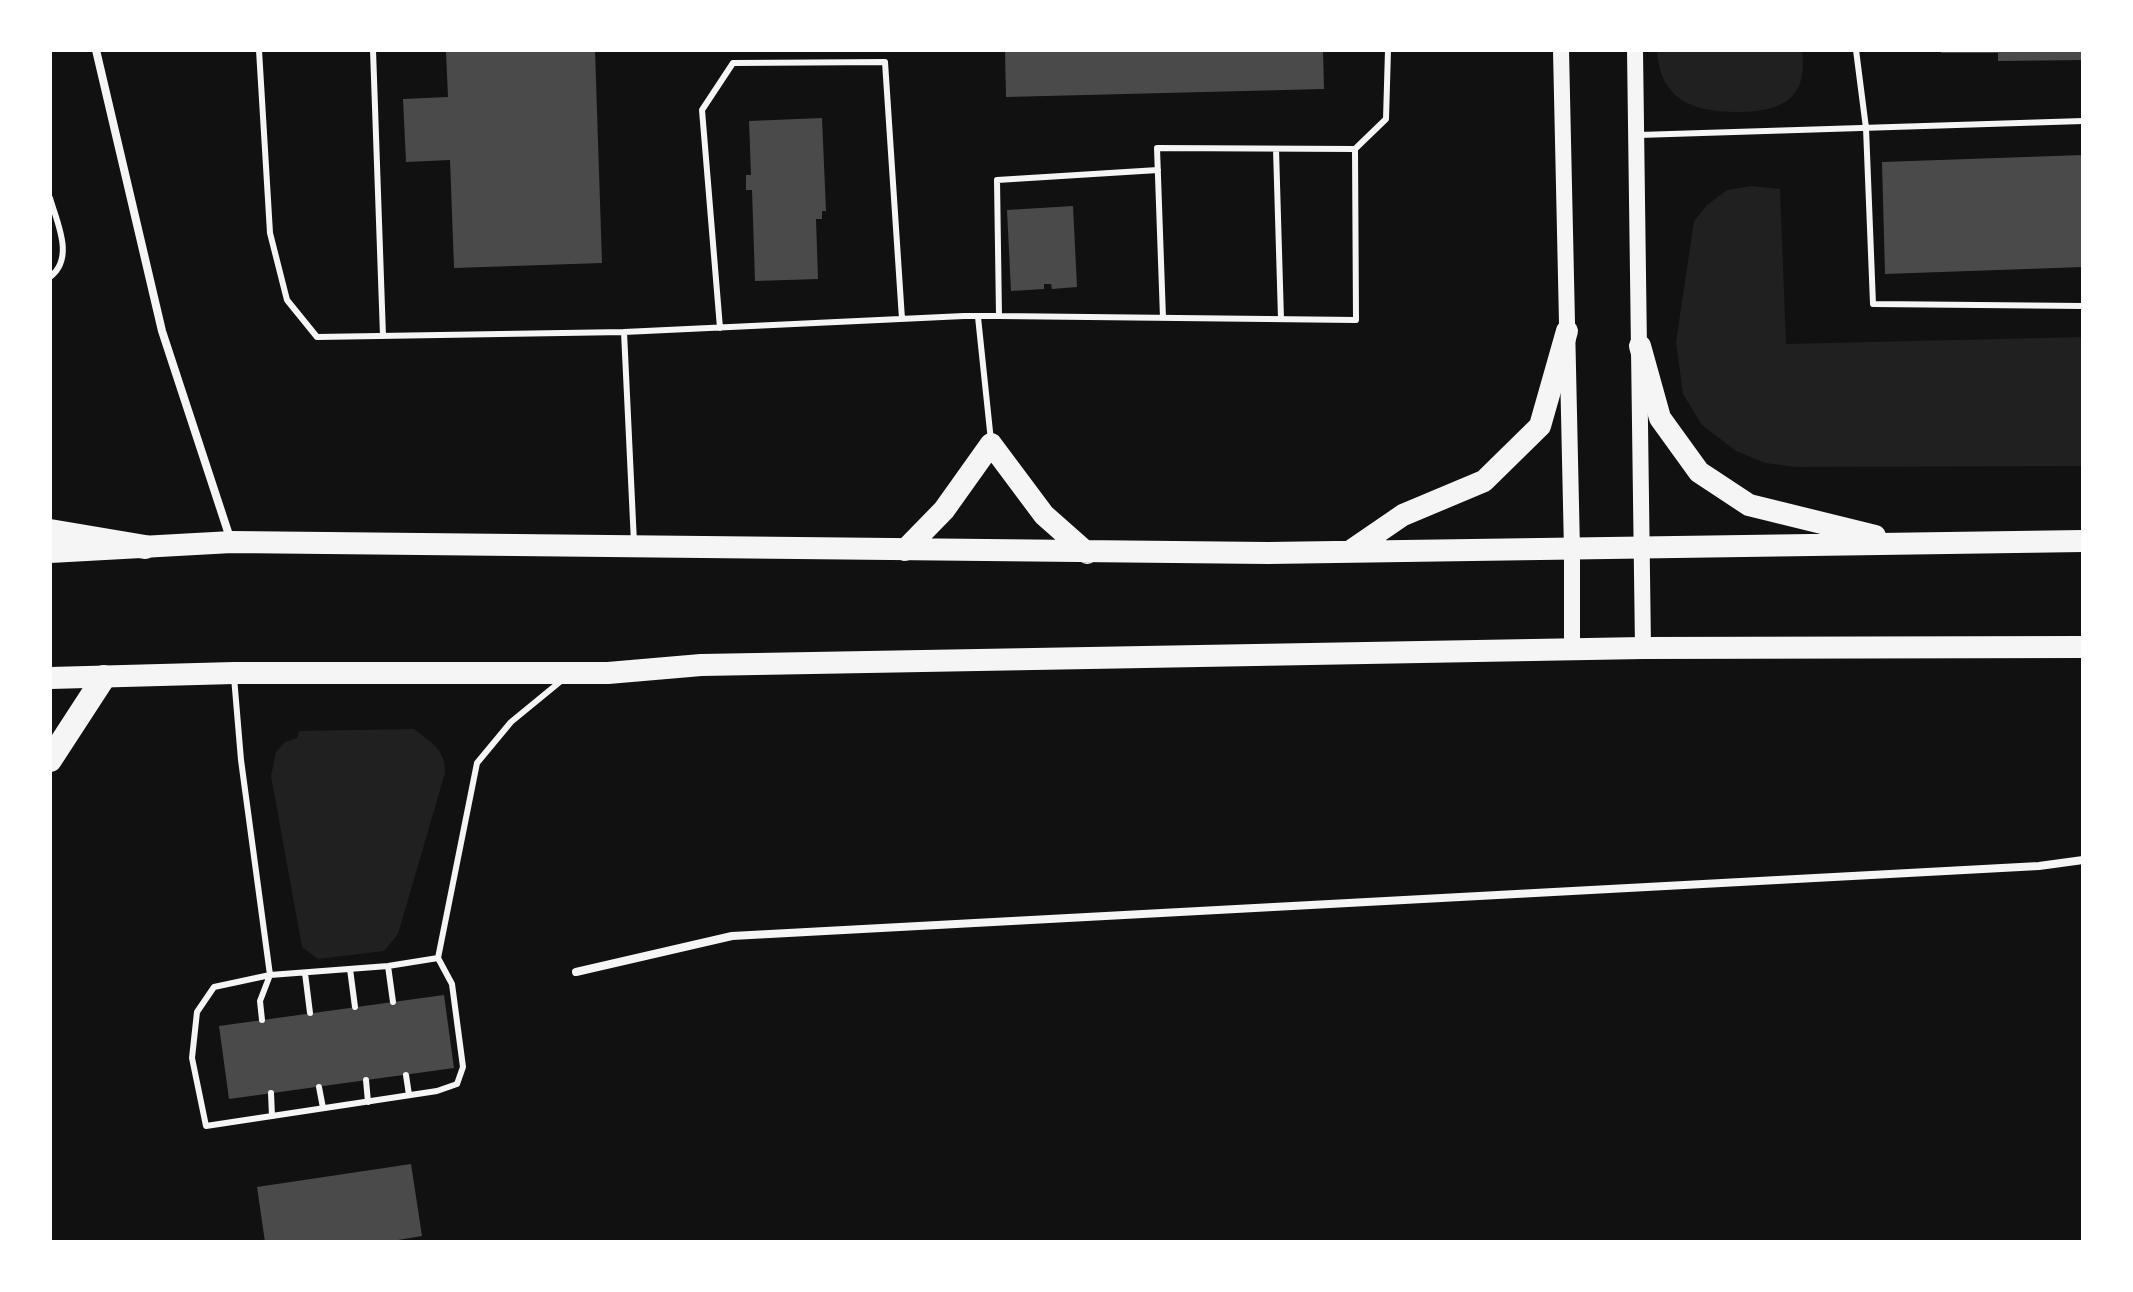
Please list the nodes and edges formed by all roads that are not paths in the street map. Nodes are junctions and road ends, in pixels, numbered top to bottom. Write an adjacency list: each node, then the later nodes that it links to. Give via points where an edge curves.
1 (96, 50): 30 (street, via 162,331)
2 (259, 50): 25 (lane, via 270,233 287,300 317,337)
3 (373, 50): 25 (lane)
4 (1388, 50): 12 (lane, via 1386,119)
5 (1561, 50): 23 (main road)
6 (1635, 50): 10 (main road)
7 (1856, 50): 9 (lane)
8 (2083, 121): 9 (lane)
9 (1866, 128): 10 (lane); 16 (lane, via 1873,304)
10 (1637, 135): 26 (main road)
11 (1276, 149): 12 (lane); 13 (lane, via 1157,148); 21 (lane)
12 (1355, 149): 21 (lane, via 1356,320)
13 (1158, 170): 17 (lane, via 997,180); 19 (lane)
14 (50, 198): 15 (lane, via 64,252 58,271)
15 (50, 277)
16 (2083, 306)
17 (999, 316): 18 (lane); 19 (lane)
18 (978, 317): 20 (lane); 27 (lane)
19 (1163, 318): 21 (lane)
20 (902, 319): 22 (lane); 22 (lane, via 885,62 733,63 702,110)
21 (1281, 319)
22 (720, 328): 24 (lane)
23 (1567, 331): 36 (main road); 39 (highway, via 1540,426 1484,481 1403,515)
24 (624, 332): 25 (lane); 32 (lane)
25 (383, 336)
26 (1640, 346): 31 (highway, via 1660,418 1699,472 1749,505); 34 (main road)
27 (991, 444): 35 (highway, via 944,510); 38 (highway, via 1044,515)
28 (50, 531): 33 (highway)
29 (2083, 541): 31 (highway)
30 (232, 542): 32 (highway); 33 (highway)
31 (1907, 544): 34 (highway)
32 (634, 546): 35 (highway)
33 (145, 547): 37 (highway)
34 (1643, 548): 36 (highway); 41 (main road)
35 (905, 550): 38 (highway)
36 (1572, 550): 39 (highway); 42 (main road)
37 (50, 552)
38 (1087, 553): 39 (highway)
39 (1348, 553)
40 (2083, 647): 41 (highway)
41 (1643, 648): 42 (highway)
42 (1572, 649): 44 (highway, via 716,665)
43 (234, 673): 44 (highway); 45 (highway); 54 (lane)
44 (570, 673): 49 (lane, via 511,722 477,763)
45 (104, 677): 46 (highway); 47 (highway)
46 (50, 678)
47 (50, 760)
48 (2083, 860): 52 (street, via 732,936)
49 (438, 958): 50 (lane); 63 (lane, via 452,984 463,1067 457,1084)
50 (388, 966): 51 (lane); 55 (lane)
51 (350, 969): 53 (lane); 56 (lane)
52 (576, 972)
53 (305, 973): 54 (lane); 57 (lane)
54 (270, 975): 58 (lane, via 260,1001); 66 (lane, via 214,987 197,1012 192,1058 206,1126)
55 (393, 1002)
56 (355, 1007)
57 (310, 1013)
58 (262, 1020)
59 (406, 1075): 63 (lane)
60 (366, 1080): 64 (lane)
61 (319, 1087): 65 (lane)
62 (271, 1093): 66 (lane)
63 (409, 1095): 64 (lane)
64 (368, 1102): 65 (lane)
65 (323, 1108): 66 (lane)
66 (272, 1116)

